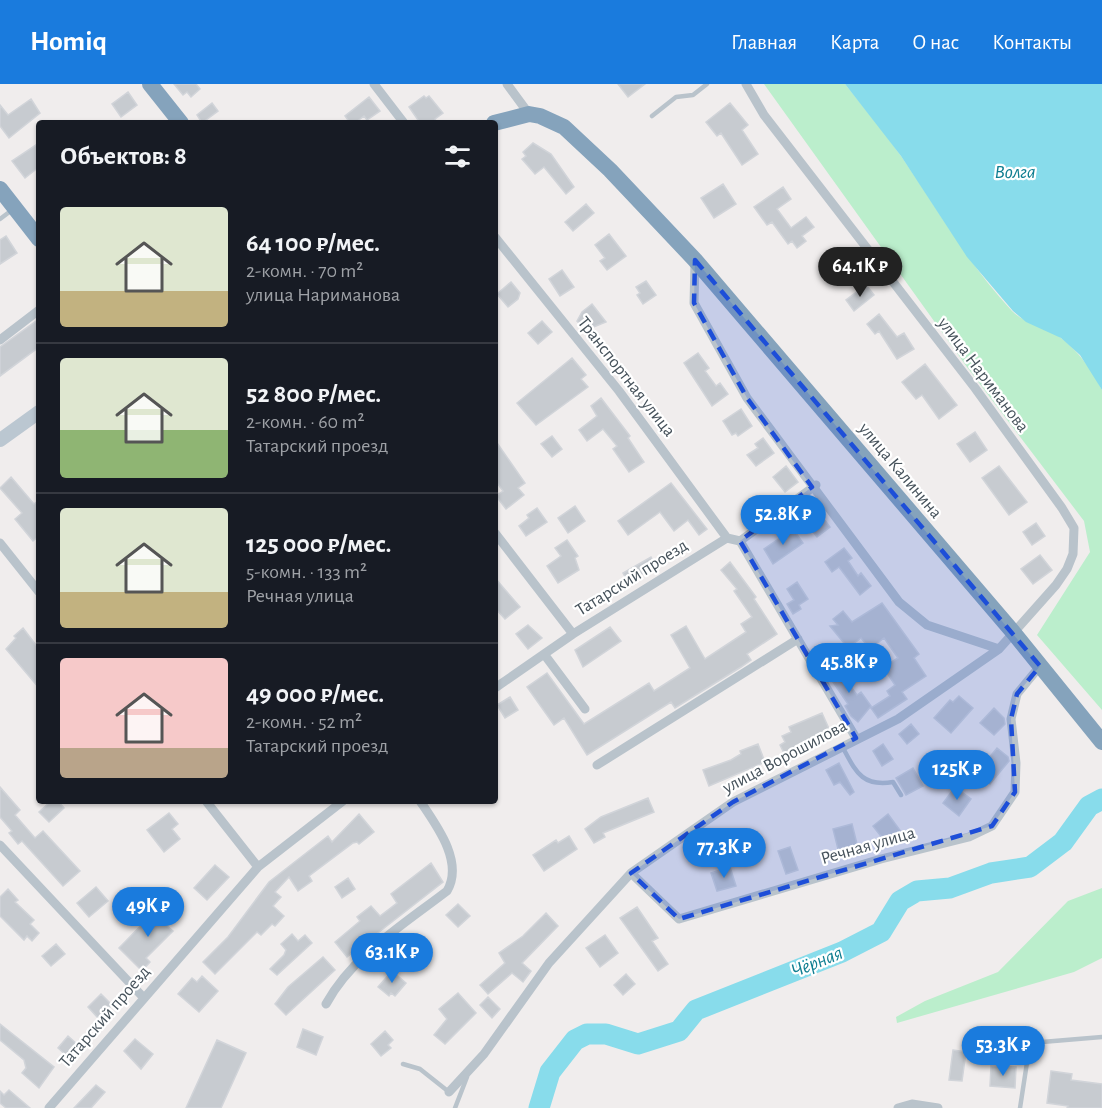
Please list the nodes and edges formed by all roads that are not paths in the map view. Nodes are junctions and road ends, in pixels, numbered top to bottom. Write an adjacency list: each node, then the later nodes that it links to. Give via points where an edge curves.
1 (150, 84): 8 (highway)
2 (374, 84): 9 (street)
3 (507, 84): 6 (street)
4 (708, 84): 7 (lane, via 693,95 676,97)
5 (746, 84): 27 (street, улица Нариманова, via 764,115 975,388 1074,528 1073,554 1067,568)
6 (529, 114): 10 (highway, улица Калинина); 16 (highway, улица Калинина, via 564,127 584,144)
7 (652, 116)
8 (179, 120)
9 (402, 120)
10 (499, 121)
11 (0, 189): 12 (highway)
12 (15, 208): 13 (lane); 14 (highway)
13 (0, 219)
14 (36, 235)
15 (498, 241): 23 (street, Транспортная улица, via 619,391)
16 (695, 260): 21 (street, via 694,303 747,398); 27 (highway, улица Калинина)
17 (36, 312): 18 (street)
18 (0, 340)
19 (36, 414): 20 (main road)
20 (0, 440)
21 (815, 485): 24 (street); 30 (street, via 898,602 927,625)
22 (498, 537): 28 (street)
23 (727, 538): 24 (street); 28 (street, Татарский проезд)
24 (740, 541): 29 (street)
25 (0, 543): 26 (street)
26 (36, 588)
27 (1013, 632): 30 (street, улица Ворошилова); 32 (highway, улица Калинина)
28 (573, 634): 31 (street, Татарский проезд)
29 (798, 639): 35 (street); 38 (street)
30 (999, 649): 35 (street, улица Ворошилова, via 898,719)
31 (544, 654): 33 (street, Татарский проезд); 34 (street)
32 (1040, 666): 36 (highway, улица Калинина); 45 (street, Речная улица, via 1017,694 1011,719 1015,792 992,826 969,837 679,919)
33 (498, 686)
34 (585, 709)
35 (856, 738): 37 (street, улица Ворошилова)
36 (1102, 742)
37 (842, 745): 39 (lane, via 859,776 879,785 893,782); 45 (street, улица Ворошилова, via 733,802)
38 (597, 765)
39 (901, 795)
40 (208, 804): 44 (street)
41 (339, 804): 44 (street, Татарский проезд)
42 (422, 804): 47 (street, via 454,865 453,879 447,891 355,964)
43 (0, 845): 46 (street)
44 (258, 867): 46 (street, Татарский проезд)
45 (632, 873): 50 (street, via 549,963)
46 (143, 997): 52 (street, Татарский проезд)
47 (326, 1004)
48 (1102, 1036): 56 (lane, via 1030,1043)
49 (402, 1064): 51 (lane, via 420,1069)
50 (470, 1069): 51 (street); 53 (lane)
51 (448, 1092)
52 (49, 1108)
53 (454, 1108)
54 (898, 1108): 55 (street, via 912,1104)
55 (938, 1108)
56 (1020, 1108)

